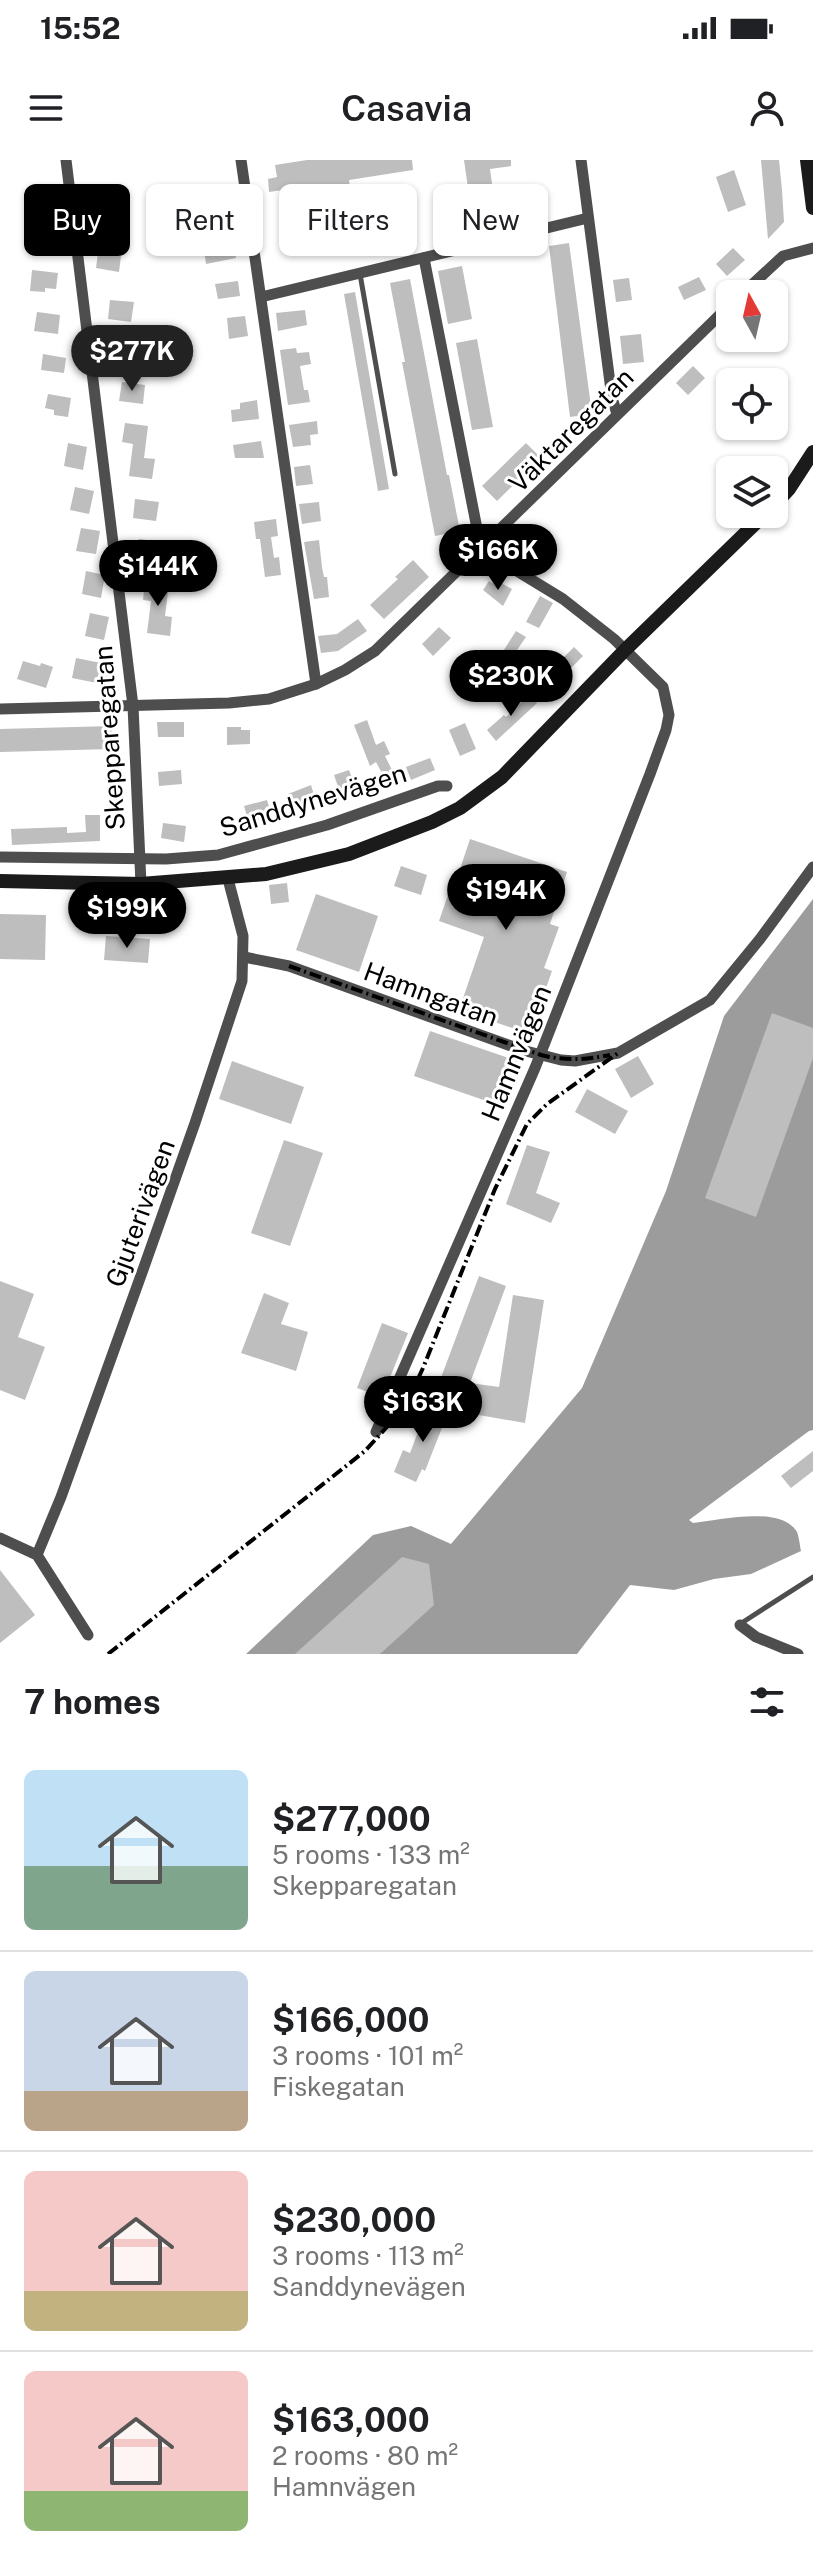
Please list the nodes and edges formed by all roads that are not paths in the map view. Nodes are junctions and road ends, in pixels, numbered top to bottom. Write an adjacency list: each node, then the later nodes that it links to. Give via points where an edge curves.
1 (66, 160): 21 (street, Skepparegatan)
2 (241, 160): 11 (street)
3 (581, 160): 6 (street)
4 (807, 160): 5 (street)
5 (813, 208)
6 (588, 218): 8 (street); 13 (street)
7 (813, 248): 10 (street, via 783,256)
8 (424, 258): 9 (street); 18 (street)
9 (360, 273): 11 (street); 15 (lane)
10 (757, 280)
11 (261, 297): 20 (street)
12 (716, 319): 13 (street, Väktaregatan)
13 (617, 414): 18 (street, Väktaregatan)
14 (813, 452): 16 (street)
15 (395, 474)
16 (788, 490)
17 (751, 528): 19 (street, Sanddynevägen)
18 (481, 549): 19 (street, Hamnvägen, via 563,599); 20 (street, Väktaregatan, via 375,651)
19 (625, 650): 27 (street, Sanddynevägen, via 502,777 460,808 349,854); 31 (street, Hamnvägen, via 663,687 669,715 666,730)
20 (316, 684): 21 (street, Väktaregatan, via 269,699)
21 (133, 706): 22 (street, Väktaregatan); 25 (street, Skepparegatan)
22 (0, 709)
23 (447, 786): 25 (street, Sanddynevägen, via 245,849 192,858)
24 (0, 857): 25 (street, Sanddynevägen)
25 (140, 858): 29 (street, Skepparegatan)
26 (813, 867): 31 (street, Hamngatan, via 710,1000 618,1053 575,1061)
27 (228, 879): 29 (street, Sanddynevägen); 30 (street, Gjuterivägen)
28 (0, 881): 29 (street, Sanddynevägen)
29 (141, 884)
30 (244, 957): 31 (street, Hamngatan, via 289,966); 34 (street, Gjuterivägen, via 242,981 195,1123)
31 (541, 1055): 32 (street, Hamnvägen)
32 (376, 1432)
33 (0, 1538): 34 (street)
34 (37, 1555): 37 (street)
35 (813, 1577): 36 (lane)
36 (740, 1625): 38 (street)
37 (88, 1635)
38 (798, 1654)

